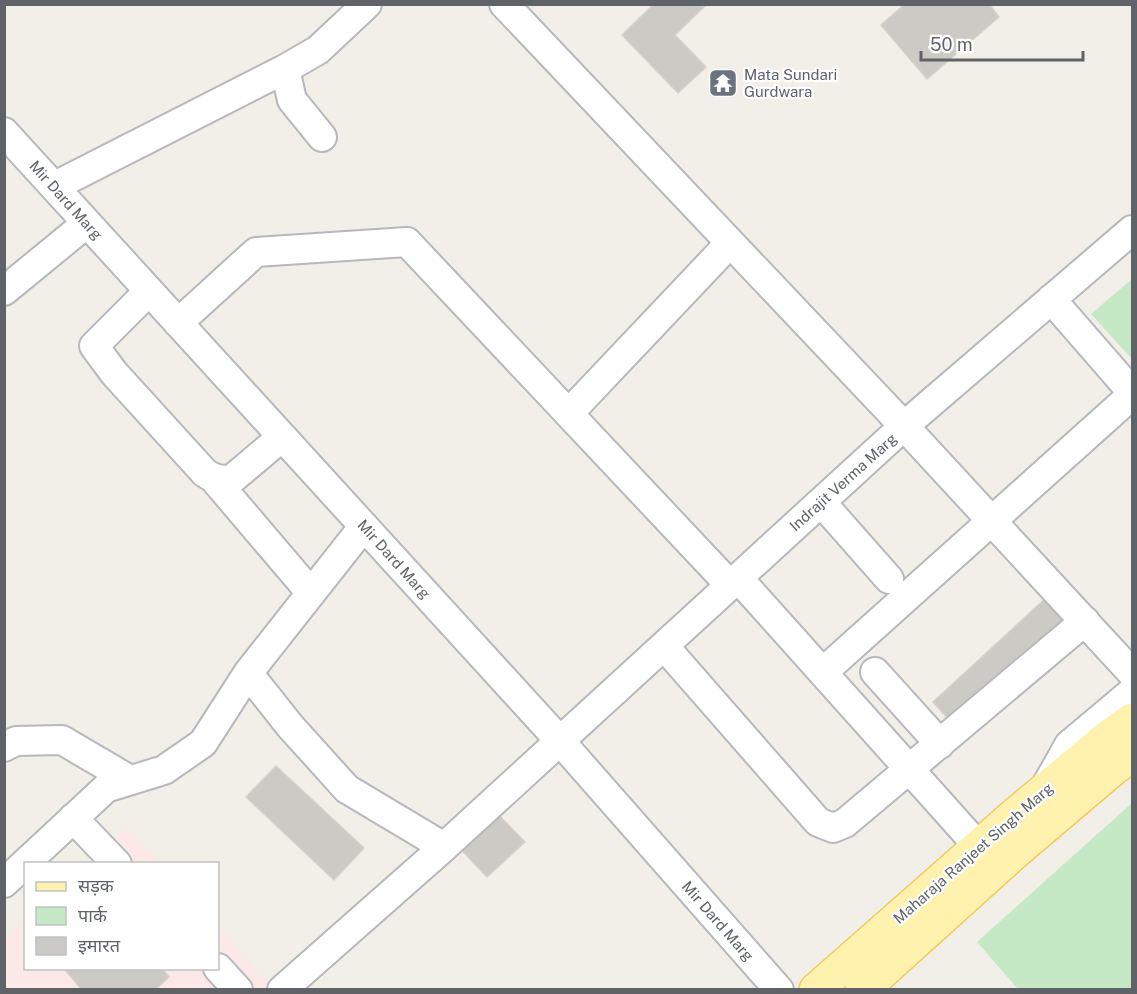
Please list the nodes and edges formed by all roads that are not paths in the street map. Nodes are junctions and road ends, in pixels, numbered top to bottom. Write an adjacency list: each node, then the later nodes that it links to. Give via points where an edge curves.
1 (367, 4): 3 (street, via 318,50)
2 (504, 4): 9 (street)
3 (285, 69): 5 (street, via 292,100); 6 (street)
4 (4, 132): 6 (street, Mir Dard Marg)
5 (322, 137)
6 (55, 186): 7 (street, Mir Dard Marg)
7 (87, 223): 10 (street); 11 (street, Mir Dard Marg)
8 (1132, 230): 12 (street, Indrajit Verma Marg)
9 (730, 243): 15 (street); 16 (street)
10 (4, 291)
11 (149, 291): 13 (street, Mir Dard Marg); 18 (street, via 94,345 114,373)
12 (1051, 299): 14 (street); 16 (street, Indrajit Verma Marg)
13 (178, 323): 15 (street, via 256,252 407,242); 17 (street, Mir Dard Marg)
14 (1132, 393): 20 (street)
15 (568, 413): 23 (street)
16 (904, 426): 19 (street, Indrajit Verma Marg); 20 (street)
17 (282, 437): 18 (street, via 237,476 224,481); 21 (street, Mir Dard Marg)
18 (214, 479): 24 (street)
19 (821, 502): 22 (street); 23 (street, Indrajit Verma Marg)
20 (991, 520): 25 (street); 27 (street)
21 (364, 526): 24 (street); 33 (street, Mir Dard Marg)
22 (889, 579)
23 (734, 582): 26 (street, Indrajit Verma Marg); 27 (street)
24 (311, 593): 29 (street)
25 (1085, 621): 30 (street); 34 (street)
26 (663, 646): 33 (street, Indrajit Verma Marg); 37 (street, via 818,822 833,828 845,823)
27 (823, 672): 37 (street)
28 (875, 672): 34 (street)
29 (248, 673): 38 (street, via 203,743 164,770); 42 (street, via 348,789)
30 (1132, 673)
31 (1132, 692): 39 (street, via 1069,745)
32 (1132, 720): 39 (main road, Maharaja Ranjeet Singh Marg)
33 (560, 741): 42 (street, Indrajit Verma Marg); 50 (street, Mir Dard Marg)
34 (939, 744): 37 (street)
35 (4, 747): 38 (street, via 16,741 62,740)
36 (1132, 755): 52 (main road, Maharaja Ranjeet Singh Marg, via 1015,852)
37 (910, 769): 41 (street)
38 (130, 780): 40 (street, via 106,788)
39 (1043, 792): 41 (main road, Maharaja Ranjeet Singh Marg)
40 (73, 818): 43 (street); 44 (street)
41 (979, 847): 51 (main road, Maharaja Ranjeet Singh Marg)
42 (444, 848): 49 (street, Indrajit Verma Marg)
43 (26, 862)
44 (115, 862)
45 (24, 864): 46 (street)
46 (4, 883)
47 (219, 969): 48 (street)
48 (238, 990)
49 (282, 990)
50 (779, 990)
51 (816, 990)
52 (862, 990)

